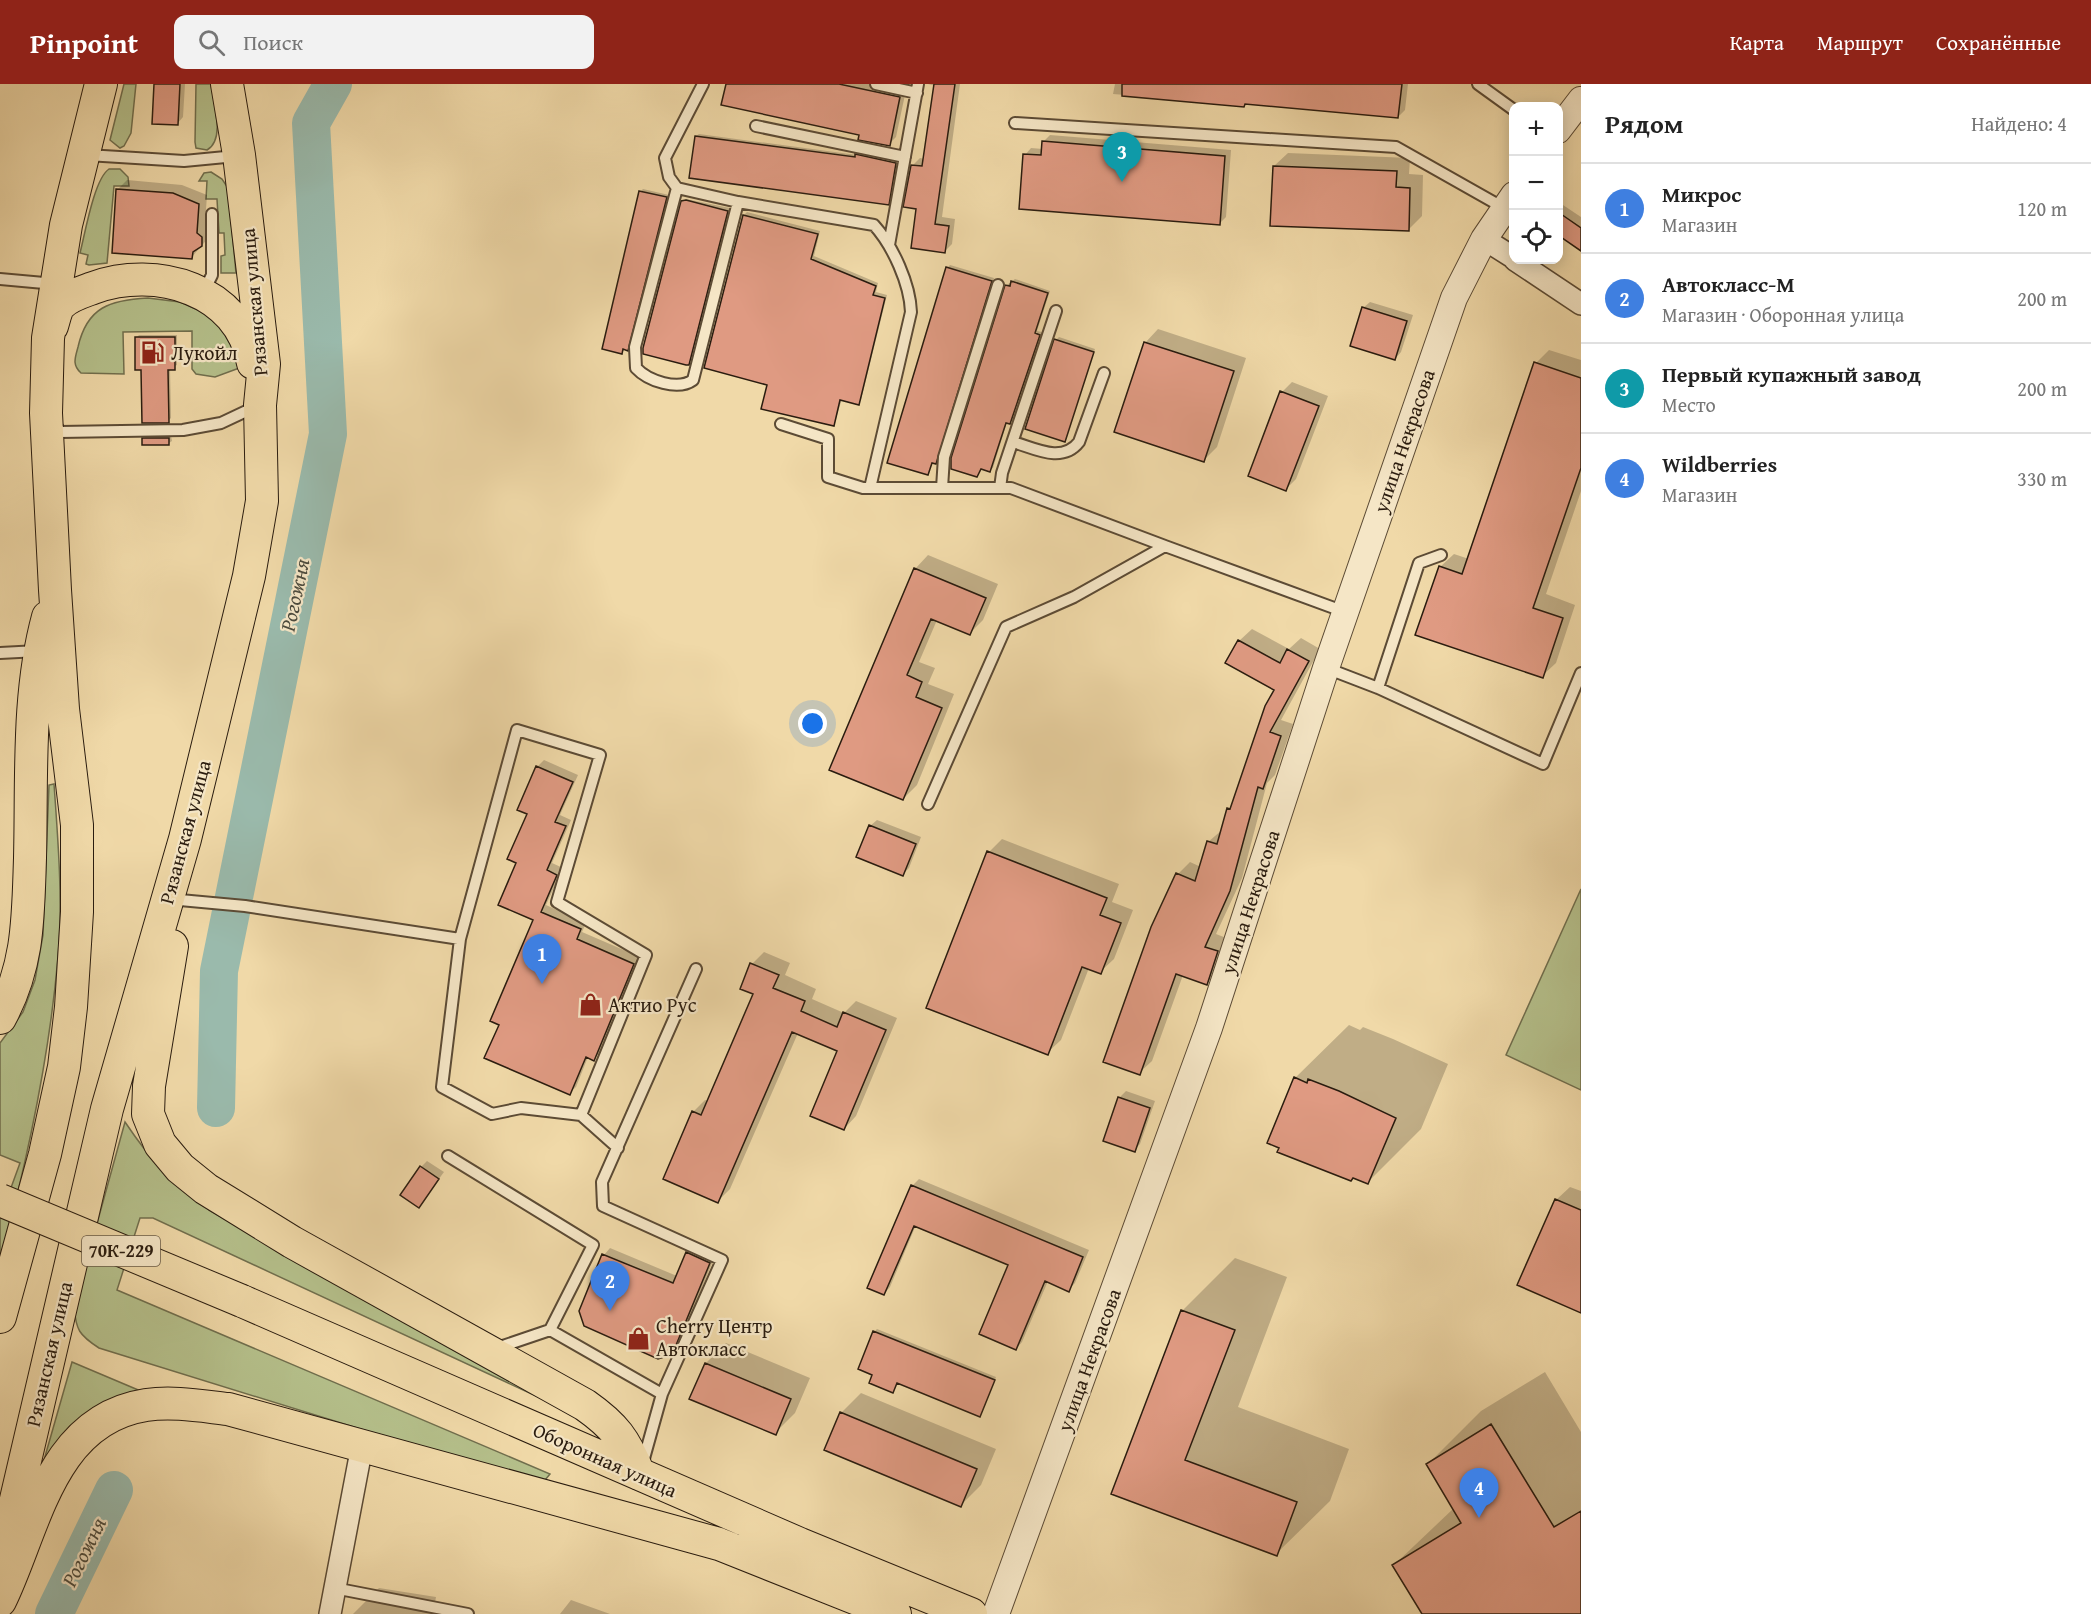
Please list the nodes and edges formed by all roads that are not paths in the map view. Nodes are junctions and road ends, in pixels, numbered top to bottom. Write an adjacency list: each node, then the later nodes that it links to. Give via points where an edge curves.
1 (101, 84): 12 (main road)
2 (227, 84): 13 (main road, Рязанская улица)
3 (703, 84): 15 (lane, via 665,158 669,177)
4 (876, 84): 6 (lane)
5 (1478, 84): 8 (lane)
6 (917, 88): 14 (lane)
7 (1581, 100): 10 (street)
8 (1509, 106)
9 (1015, 123): 17 (lane, via 1396,147)
10 (1563, 123)
11 (756, 126): 14 (lane)
12 (84, 154): 13 (lane, via 184,160); 24 (main road)
13 (239, 156): 31 (main road, Рязанская улица, via 264,364)
14 (905, 157): 20 (lane)
15 (677, 188): 16 (lane); 16 (lane, via 635,347 636,368 651,379 682,384 693,380)
16 (738, 202): 20 (lane, via 874,225)
17 (1509, 202): 19 (street, улица Некрасова)
18 (213, 214): 26 (lane, via 212,275)
19 (1484, 239): 21 (street); 41 (street, улица Некрасова, via 1454,298)
20 (889, 245): 35 (lane, via 911,300 911,312)
21 (1509, 256)
22 (1521, 264): 27 (street)
23 (0, 279): 24 (lane)
24 (55, 284): 29 (main road)
25 (998, 285): 36 (lane, via 944,457)
26 (203, 293): 29 (main road, via 183,284 156,280 110,282 76,294 60,305); 31 (main road, via 235,319 251,353)
27 (1581, 304)
28 (1056, 311): 34 (lane)
29 (48, 338): 32 (main road)
30 (1104, 373): 34 (lane, via 1074,449 1055,454)
31 (260, 405): 32 (lane, via 221,423 183,430 60,432); 48 (main road, Рязанская улица, via 262,501 249,576)
32 (46, 413): 40 (main road)
33 (781, 424): 35 (lane, via 828,439 828,477)
34 (1013, 442): 37 (lane)
35 (870, 488): 36 (lane)
36 (942, 488): 37 (lane)
37 (1000, 488): 38 (lane, via 1011,488)
38 (1165, 546): 41 (lane); 47 (lane, via 1074,597 1006,627)
39 (1441, 555): 46 (lane, via 1419,564)
40 (56, 590): 42 (main road); 57 (main road, via 63,709 76,825 77,912 71,1007 64,1067 45,1154)
41 (1345, 612): 44 (street, улица Некрасова)
42 (39, 651): 43 (lane); 52 (main road, via 27,939 12,995)
43 (0, 653)
44 (1326, 668): 46 (lane); 71 (street, улица Некрасова, via 1209,1028)
45 (1581, 673): 46 (lane, via 1543,764)
46 (1378, 688)
47 (928, 804)
48 (184, 839): 49 (main road); 65 (main road, Рязанская улица, via 107,1109)
49 (180, 900): 50 (lane, via 245,906); 59 (main road, via 148,1086 148,1114 160,1144 206,1190)
50 (460, 939): 53 (lane, via 442,1087 492,1114 521,1108); 53 (lane, via 517,730 600,755 557,902 646,955)
51 (696, 969): 54 (lane)
52 (0, 1018)
53 (581, 1115): 54 (lane)
54 (618, 1148): 60 (lane, via 602,1182 603,1206 722,1260)
55 (448, 1156): 58 (lane, via 593,1245)
56 (0, 1200): 62 (main road, Оборонная улица / 70К-229, bridge)
57 (0, 1317)
58 (550, 1330): 59 (lane); 60 (lane)
59 (490, 1351): 62 (main road, via 609,1422)
60 (662, 1394): 62 (lane)
61 (362, 1446): 63 (main road); 66 (street); 67 (main road, via 228,1409 170,1403 124,1411 83,1437 56,1468)
62 (652, 1480): 63 (main road); 64 (main road, Оборонная улица)
63 (719, 1544): 64 (main road); 70 (main road)
64 (800, 1544): 71 (main road, Оборонная улица)
65 (0, 1568)
66 (334, 1588): 68 (street); 69 (lane)
67 (0, 1601)
68 (330, 1614)
69 (468, 1614)
70 (895, 1614)
71 (976, 1614)

